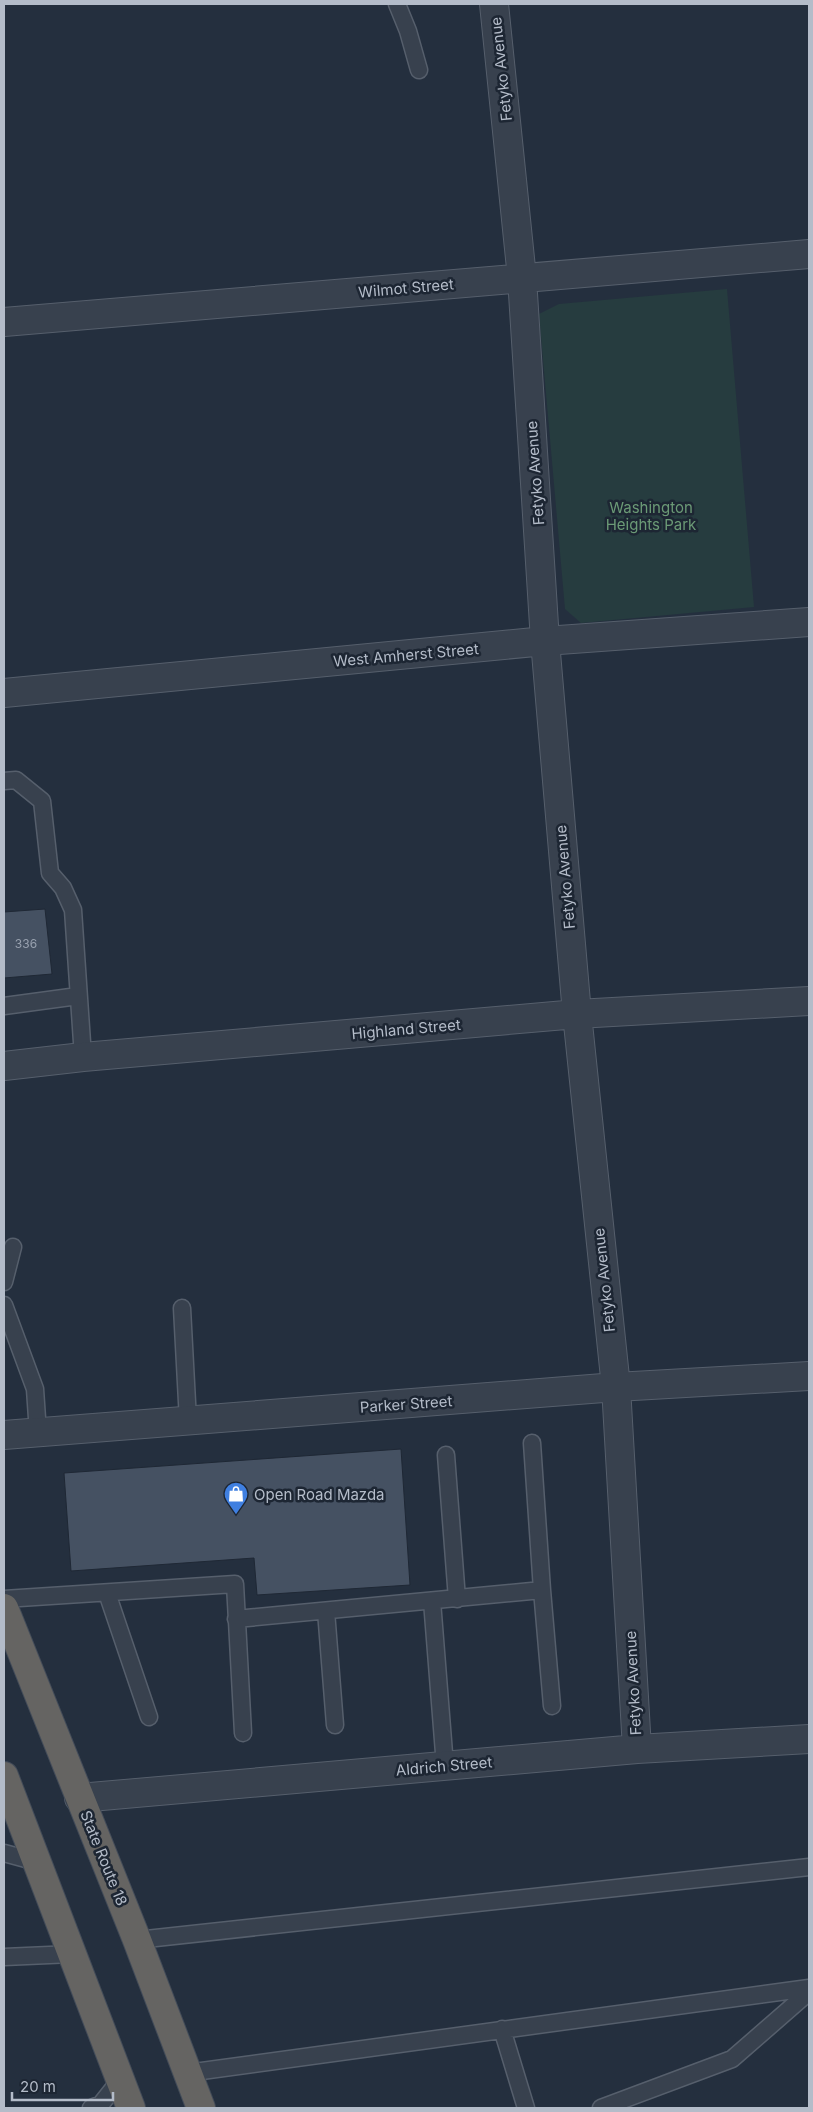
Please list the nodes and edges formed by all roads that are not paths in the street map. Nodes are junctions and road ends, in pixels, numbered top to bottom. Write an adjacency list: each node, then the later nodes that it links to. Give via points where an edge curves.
1 (397, 4): 3 (lane)
2 (494, 4): 5 (street, Fetyko Avenue)
3 (419, 70)
4 (809, 254): 5 (street, Wilmot Street)
5 (522, 278): 6 (street, Wilmot Street); 8 (street, Fetyko Avenue)
6 (4, 322)
7 (809, 622): 8 (street, West Amherst Street)
8 (545, 641): 9 (street, West Amherst Street); 14 (street, Fetyko Avenue)
9 (4, 693)
10 (4, 781): 11 (lane, via 16,780 42,801 50,873 63,888 73,910)
11 (78, 996): 13 (lane); 15 (lane)
12 (809, 1002): 14 (street, Highland Street)
13 (4, 1006)
14 (577, 1014): 15 (street, Highland Street); 22 (street, Fetyko Avenue)
15 (83, 1057): 16 (street, Highland Street)
16 (4, 1066)
17 (13, 1247): 18 (lane)
18 (4, 1282)
19 (4, 1305): 24 (lane, via 35,1389)
20 (182, 1308): 23 (lane)
21 (809, 1376): 22 (street, Parker Street)
22 (616, 1387): 23 (street, Parker Street); 41 (street, Fetyko Avenue)
23 (188, 1421): 24 (street, Parker Street)
24 (38, 1433): 25 (street, Parker Street)
25 (4, 1435)
26 (532, 1443): 28 (lane)
27 (446, 1455): 31 (lane)
28 (542, 1590): 31 (lane); 36 (lane)
29 (107, 1593): 30 (lane); 35 (lane, via 235,1584); 37 (lane)
30 (4, 1599)
31 (457, 1599): 32 (lane)
32 (432, 1601): 34 (lane); 42 (lane)
33 (4, 1608): 44 (highway, State Route 18)
34 (326, 1610): 35 (lane); 38 (lane)
35 (236, 1619): 39 (lane)
36 (552, 1706)
37 (149, 1716)
38 (335, 1725)
39 (243, 1733)
40 (809, 1739): 41 (street, Aldrich Street)
41 (637, 1749): 42 (street, Aldrich Street)
42 (445, 1766): 44 (street, Aldrich Street)
43 (4, 1776): 46 (highway)
44 (79, 1798): 48 (highway, State Route 18)
45 (4, 1853): 46 (lane)
46 (37, 1862): 49 (highway)
47 (809, 1867): 48 (lane)
48 (137, 1940): 54 (highway, State Route 18)
49 (72, 1954): 50 (lane); 55 (highway)
50 (4, 1957)
51 (809, 1988): 53 (lane)
52 (809, 1992): 60 (lane, via 732,2059)
53 (502, 2029): 54 (lane); 59 (lane)
54 (187, 2073): 58 (highway, State Route 18)
55 (120, 2080): 56 (lane, via 101,2104); 57 (highway)
56 (91, 2108)
57 (131, 2108)
58 (200, 2108)
59 (526, 2108)
60 (601, 2108)

